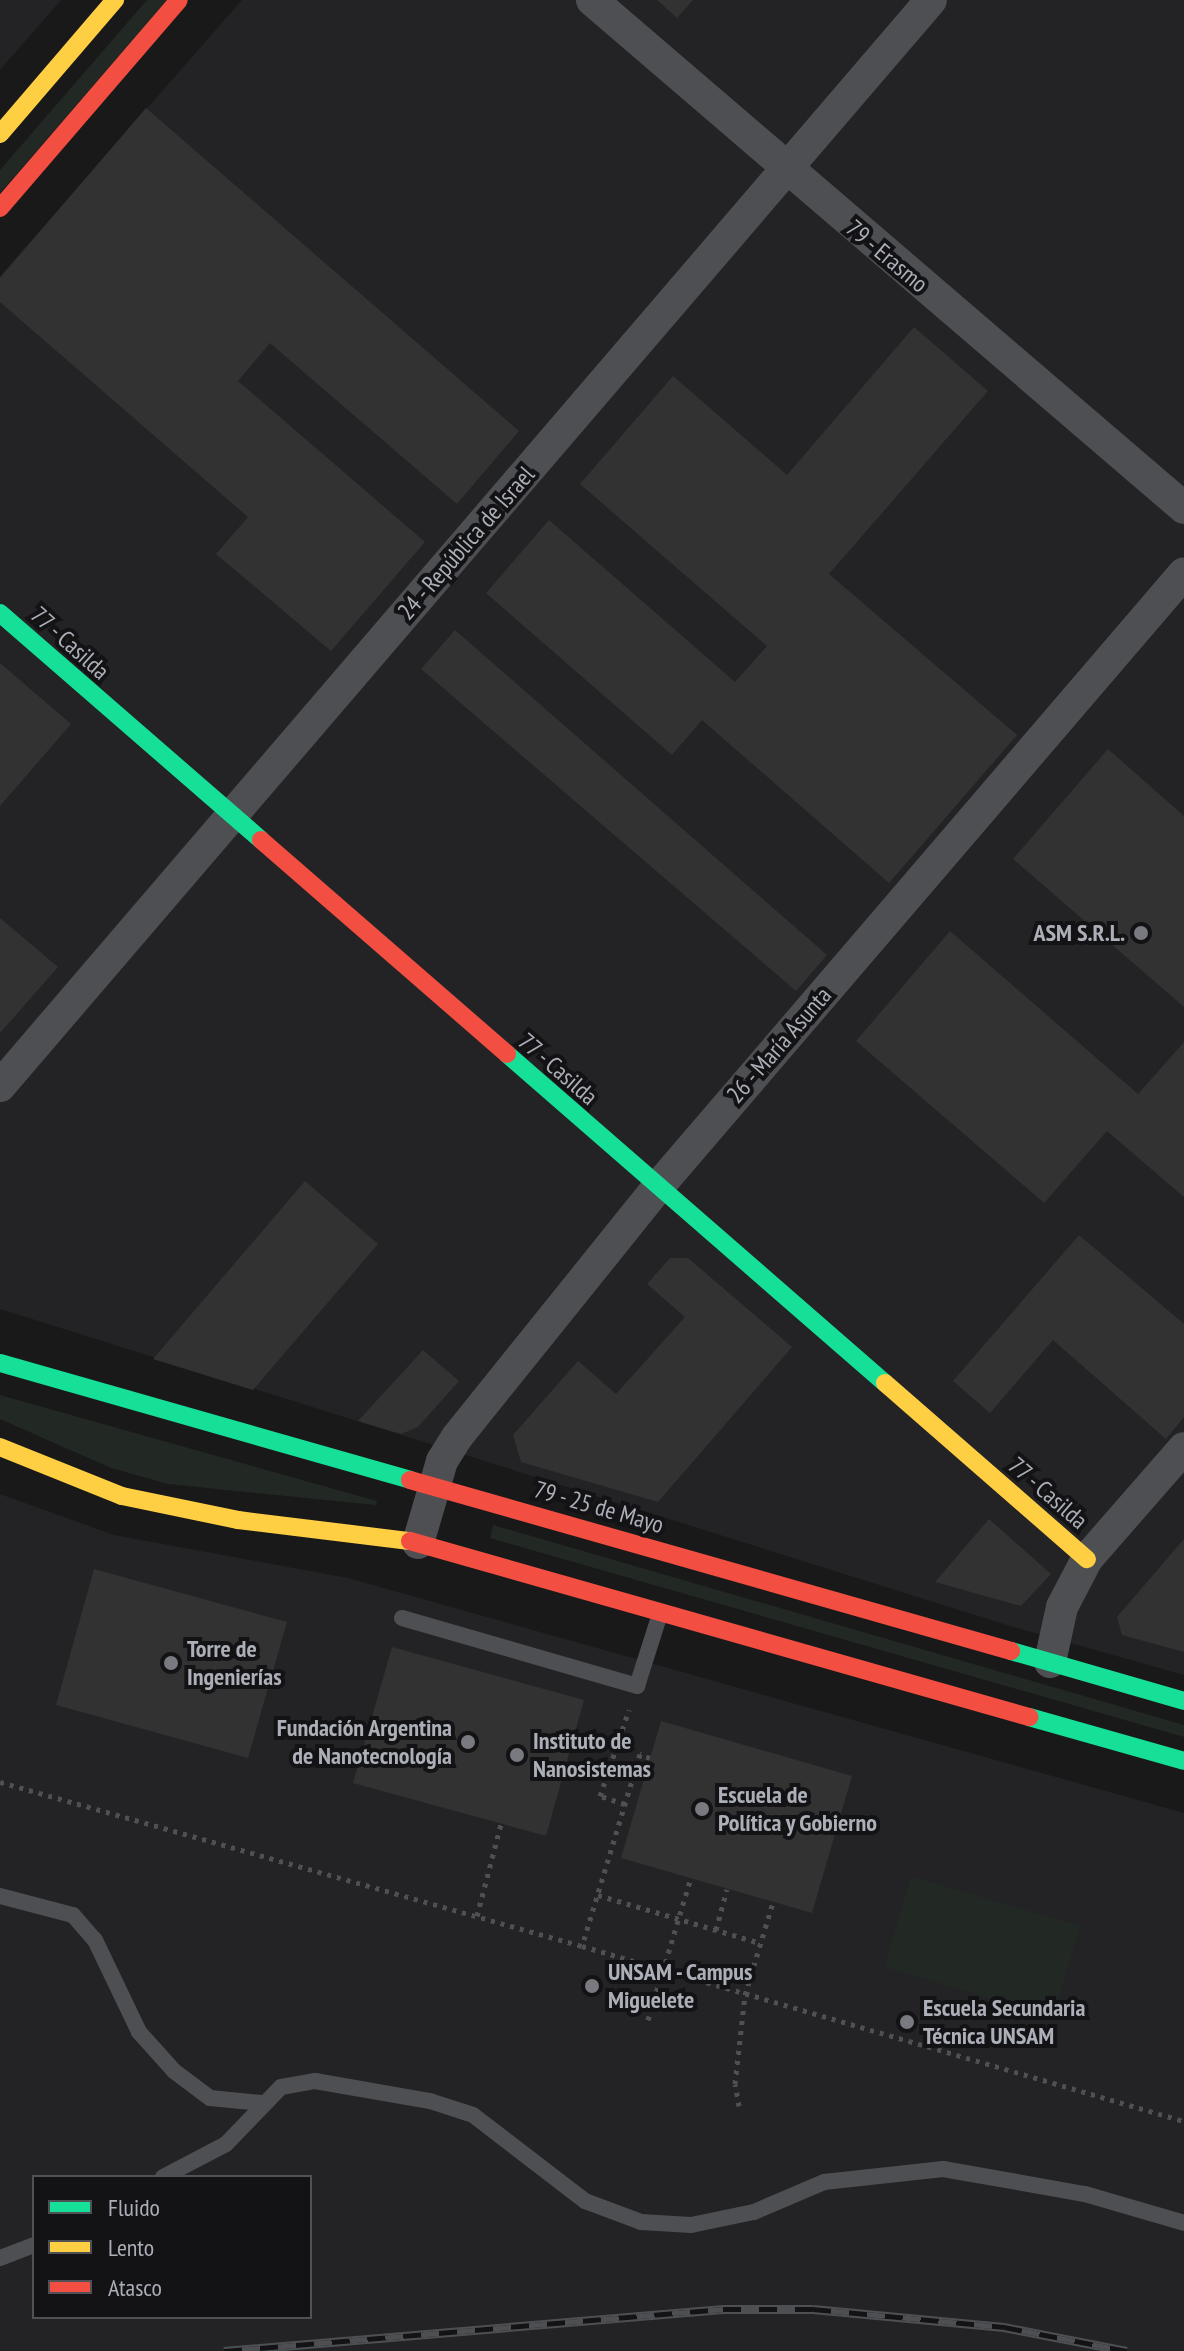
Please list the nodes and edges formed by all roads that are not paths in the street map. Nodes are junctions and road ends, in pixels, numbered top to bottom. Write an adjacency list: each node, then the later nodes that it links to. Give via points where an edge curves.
1 (115, 0): 5 (main road)
2 (179, 0): 7 (main road)
3 (592, 0): 6 (street, 79 - Erasmo)
4 (931, 0): 6 (street, 24 - República de Israel)
5 (0, 134)
6 (785, 170): 8 (street, 79 - Erasmo); 11 (street, 24 - República de Israel)
7 (0, 208)
8 (1184, 508)
9 (1184, 573): 13 (street, 26 - María Asunta)
10 (0, 613): 11 (main road, 77 - Casilda)
11 (230, 818): 12 (street, 24 - República de Israel); 13 (main road, 77 - Casilda)
12 (0, 1086)
13 (658, 1187): 17 (street, 26 - María Asunta, via 457,1437); 19 (main road, 77 - Casilda)
14 (0, 1363): 17 (main road, 79 - 25 de Mayo)
15 (0, 1447): 18 (main road, via 122,1496 238,1520 374,1533)
16 (1184, 1448): 19 (street)
17 (434, 1483): 18 (street, 26 - María Asunta); 22 (main road, 79 - 25 de Mayo)
18 (418, 1543): 20 (main road)
19 (1087, 1559): 22 (street, via 1062,1607)
20 (661, 1613): 21 (lane, via 637,1686); 24 (main road)
21 (402, 1618)
22 (1050, 1662): 23 (main road, 79 - 25 de Mayo)
23 (1184, 1701)
24 (1184, 1761)
25 (0, 1896): 26 (lane, via 73,1915 95,1940 139,2032 174,2071 210,2098)
26 (262, 2103): 27 (lane, via 226,2144); 28 (lane, via 281,2087 315,2081 458,2110 498,2132 585,2201 641,2222 691,2225 754,2212 824,2182 943,2169 1085,2194)
27 (167, 2175)
28 (1184, 2223)
29 (32, 2246): 30 (lane)
30 (0, 2258)

